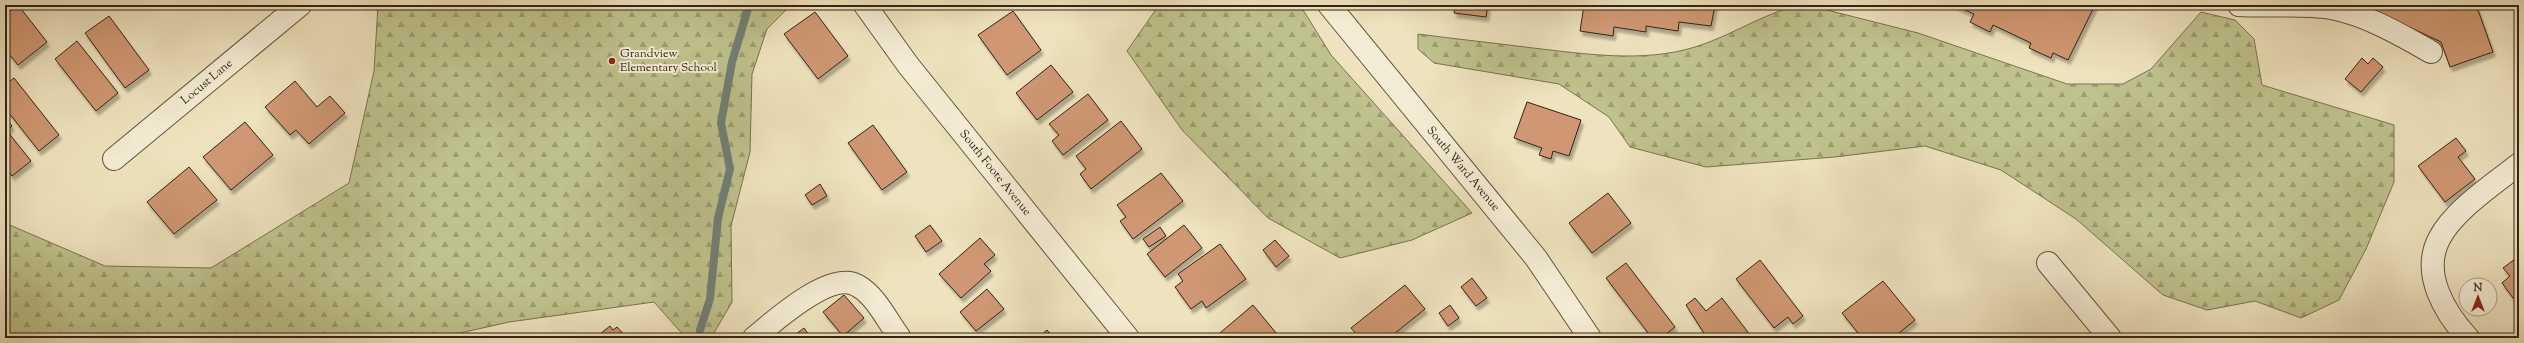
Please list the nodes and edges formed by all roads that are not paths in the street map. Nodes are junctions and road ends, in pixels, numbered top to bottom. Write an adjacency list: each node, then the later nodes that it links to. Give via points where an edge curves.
1 (300, 5): 6 (street, Locust Lane)
2 (865, 5): 11 (street, South Foote Avenue, via 913,71)
3 (1329, 5): 12 (street, South Ward Avenue, via 1536,258)
4 (2239, 5): 5 (street, via 2329,8 2351,13 2391,30)
5 (2431, 52)
6 (114, 159)
7 (2519, 164): 14 (street, via 2458,214 2439,239 2433,262 2436,287 2444,309)
8 (2048, 263): 13 (street)
9 (754, 338): 10 (street, via 775,320 828,285 839,282 858,285 870,296)
10 (900, 338)
11 (1128, 338)
12 (1590, 338)
13 (2110, 338)
14 (2468, 338)

